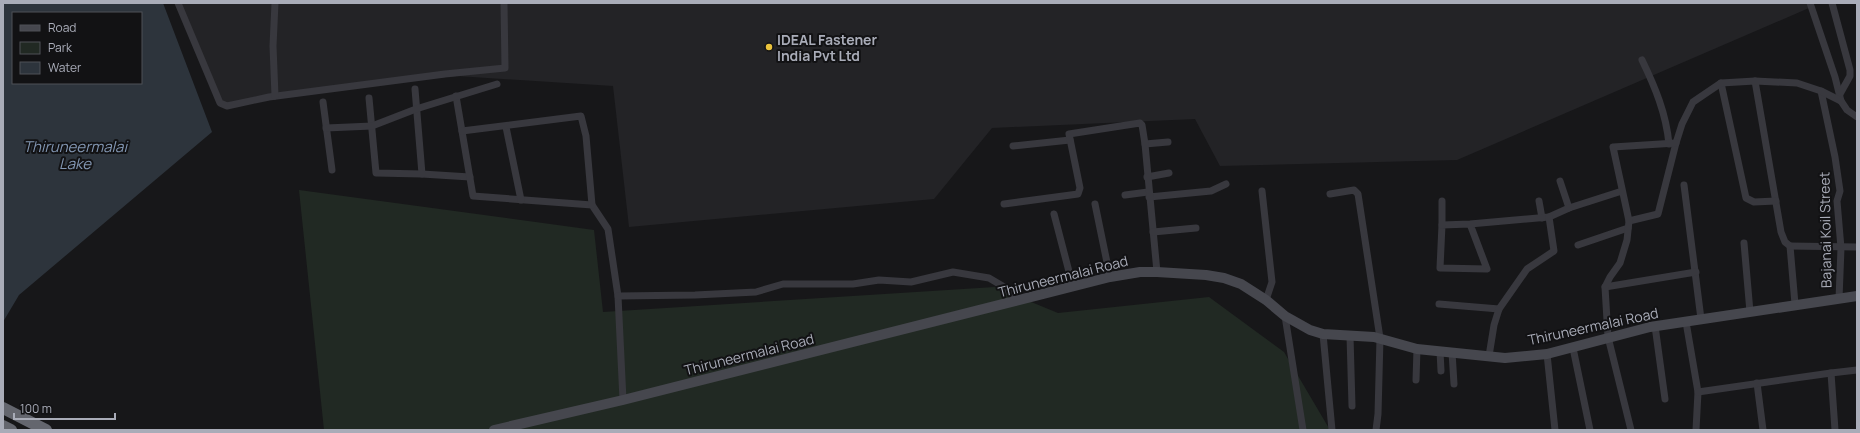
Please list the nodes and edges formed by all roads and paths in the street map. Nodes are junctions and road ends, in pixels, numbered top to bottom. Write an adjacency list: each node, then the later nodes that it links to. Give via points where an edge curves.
1 (178, 3): 13 (street, via 220,103 227,106)
2 (275, 3): 13 (street)
3 (504, 3): 13 (street, via 505,68)
4 (1810, 3): 12 (street)
5 (1832, 3): 12 (street, via 1850,70 1850,76)
6 (1642, 60): 27 (street, via 1663,106)
7 (1755, 81): 8 (street); 11 (street, via 1797,83); 45 (street)
8 (1721, 83): 27 (street, via 1693,102); 45 (street, via 1746,198 1754,202)
9 (497, 84): 14 (street)
10 (414, 89): 18 (street)
11 (1821, 90): 16 (street); 61 (street, Bajanai Koil Street, via 1840,191 1837,203)
12 (1840, 94): 16 (street)
13 (275, 96)
14 (456, 96): 18 (street); 23 (street)
15 (369, 98): 20 (street)
16 (1841, 101): 19 (street, via 1847,110)
17 (323, 102): 22 (street)
18 (416, 109): 20 (street); 31 (street)
19 (1857, 117)
20 (372, 126): 22 (street); 31 (street, via 376,173)
21 (506, 126): 23 (street); 42 (street); 48 (street, via 581,116 586,136)
22 (326, 128): 29 (street)
23 (462, 131): 32 (street)
24 (1070, 140): 26 (street, via 1071,133 1138,122 1142,125); 28 (street); 46 (street, via 1080,188 1078,194)
25 (1168, 142): 26 (street)
26 (1144, 144): 33 (street)
27 (1672, 144): 38 (street, via 1613,147); 53 (street, via 1658,214)
28 (1013, 146)
29 (332, 170)
30 (1169, 173): 33 (street)
31 (422, 174): 32 (street)
32 (470, 177): 42 (street, via 473,196)
33 (1147, 177): 39 (street)
34 (1560, 181): 49 (street)
35 (1226, 184): 39 (street, via 1211,191)
36 (1684, 185): 63 (street)
37 (1262, 191): 70 (street, via 1272,282)
38 (1622, 191): 49 (street); 53 (street)
39 (1148, 194): 41 (street); 56 (street)
40 (1330, 194): 83 (street, via 1354,190 1358,194)
41 (1125, 195)
42 (521, 200): 48 (street)
43 (1442, 201): 54 (street)
44 (1539, 201): 51 (street)
45 (1776, 201): 59 (street, via 1782,237)
46 (1004, 204)
47 (1095, 204): 64 (street)
48 (592, 205): 67 (street, via 608,229)
49 (1569, 208): 51 (street)
50 (1054, 214): 65 (street)
51 (1546, 217): 52 (street); 74 (street, via 1554,251 1527,269)
52 (1470, 224): 54 (street); 54 (street, via 1487,269 1440,268)
53 (1628, 224): 58 (street); 66 (street, via 1627,240 1620,263)
54 (1442, 225)
55 (1196, 228): 56 (street)
56 (1153, 232): 62 (street)
57 (1744, 243): 75 (street)
58 (1578, 245)
59 (1790, 246): 61 (street); 73 (street)
60 (1857, 247): 61 (street)
61 (1841, 248): 69 (street, Bajanai Koil Street)
62 (1157, 272): 64 (street, Thiruneermalai Road, via 1140,272); 70 (street, Thiruneermalai Road, via 1224,278 1241,284)
63 (1696, 272): 66 (street); 77 (street)
64 (1110, 278): 65 (street, Thiruneermalai Road)
65 (1073, 287): 71 (street, Thiruneermalai Road)
66 (1604, 287): 82 (street)
67 (618, 296): 71 (street, via 756,292 783,284 853,284 879,280 910,282 953,272 989,278 1006,288); 98 (street)
68 (1857, 296): 69 (street, Thiruneermalai Road)
69 (1839, 299): 73 (street, Thiruneermalai Road)
70 (1266, 300): 76 (street, Thiruneermalai Road)
71 (1016, 302): 98 (street, Thiruneermalai Road)
72 (1439, 304): 74 (street)
73 (1795, 304): 75 (street, Thiruneermalai Road)
74 (1499, 309): 89 (street)
75 (1750, 312): 77 (street, Thiruneermalai Road)
76 (1285, 316): 80 (street, Thiruneermalai Road); 105 (street)
77 (1701, 319): 78 (street, Thiruneermalai Road)
78 (1686, 322): 79 (street, Thiruneermalai Road); 96 (street)
79 (1656, 326): 82 (street, Thiruneermalai Road); 97 (street)
80 (1323, 334): 81 (street, Thiruneermalai Road); 106 (street)
81 (1350, 336): 83 (street, Thiruneermalai Road); 99 (street)
82 (1608, 337): 84 (street, Thiruneermalai Road); 110 (street)
83 (1380, 338): 85 (street, Thiruneermalai Road); 107 (street)
84 (1573, 348): 88 (street, Thiruneermalai Road); 109 (street)
85 (1417, 349): 86 (street, Thiruneermalai Road); 93 (street)
86 (1440, 351): 87 (street, Thiruneermalai Road); 91 (street)
87 (1452, 352): 89 (street, Thiruneermalai Road); 95 (street)
88 (1547, 354): 89 (street, Thiruneermalai Road, via 1506,358); 108 (street)
89 (1488, 356)
90 (1857, 370): 92 (street)
91 (1441, 371)
92 (1831, 372): 94 (street); 113 (street)
93 (1416, 380)
94 (1757, 383): 96 (street); 112 (street)
95 (1454, 384)
96 (1698, 392): 111 (street)
97 (1665, 399)
98 (623, 400): 104 (street, Thiruneermalai Road)
99 (1352, 406)
100 (3, 408): 103 (highway)
101 (3, 426): 102 (highway)
102 (11, 430)
103 (46, 430)
104 (494, 430)
105 (1303, 430)
106 (1332, 430)
107 (1376, 430)
108 (1555, 430)
109 (1590, 430)
110 (1631, 430)
111 (1696, 430)
112 (1763, 430)
113 (1835, 430)

